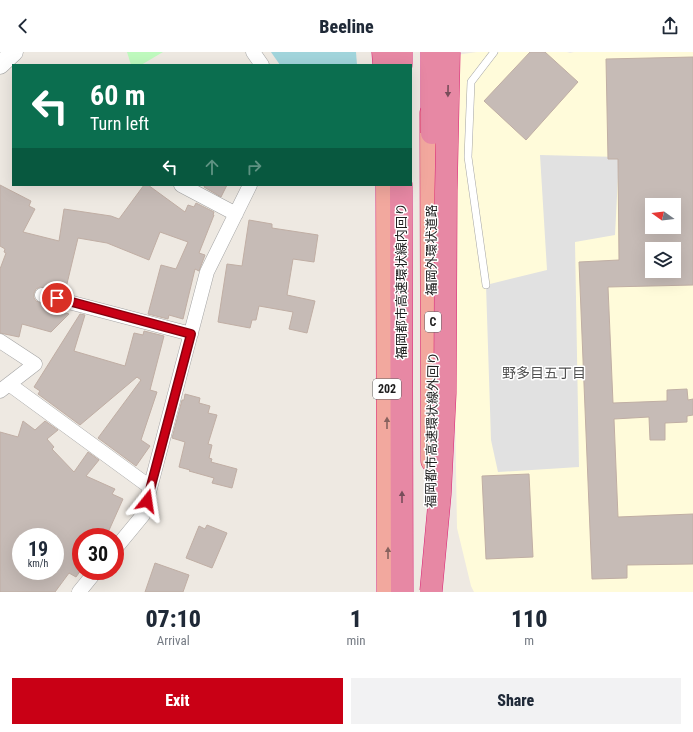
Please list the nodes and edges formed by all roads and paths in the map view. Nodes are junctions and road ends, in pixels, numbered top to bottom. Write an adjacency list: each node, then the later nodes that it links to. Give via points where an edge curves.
1 (253, 52): 8 (street)
2 (383, 52): 9 (highway)
3 (388, 52): 10 (highway)
4 (401, 52): 11 (highway)
5 (432, 52): 30 (highway, 福岡都市高速環状線外回り / C, bridge)
6 (449, 52): 30 (highway, one-way to 30, bridge, via 445,393 440,494)
7 (494, 52): 18 (lane, via 471,82 468,157)
8 (261, 64)
9 (384, 64)
10 (388, 64)
11 (401, 64)
12 (183, 186): 17 (street)
13 (250, 186): 17 (street)
14 (387, 186): 28 (highway, 202, one-way to 14)
15 (391, 186): 22 (highway)
16 (401, 186): 22 (highway, 福岡都市高速環状線内回り)
17 (236, 214): 20 (street, via 207,272)
18 (486, 285)
19 (42, 294): 20 (street)
20 (191, 334): 24 (street)
21 (0, 342): 23 (street, via 35,364)
22 (401, 343): 29 (highway, 福岡都市高速環状線内回り, one-way to 22)
23 (4, 388): 24 (street)
24 (150, 487): 25 (street, via 143,515)
25 (124, 538)
26 (89, 580): 27 (street)
27 (79, 592)
28 (388, 592)
29 (402, 592)
30 (431, 592)

